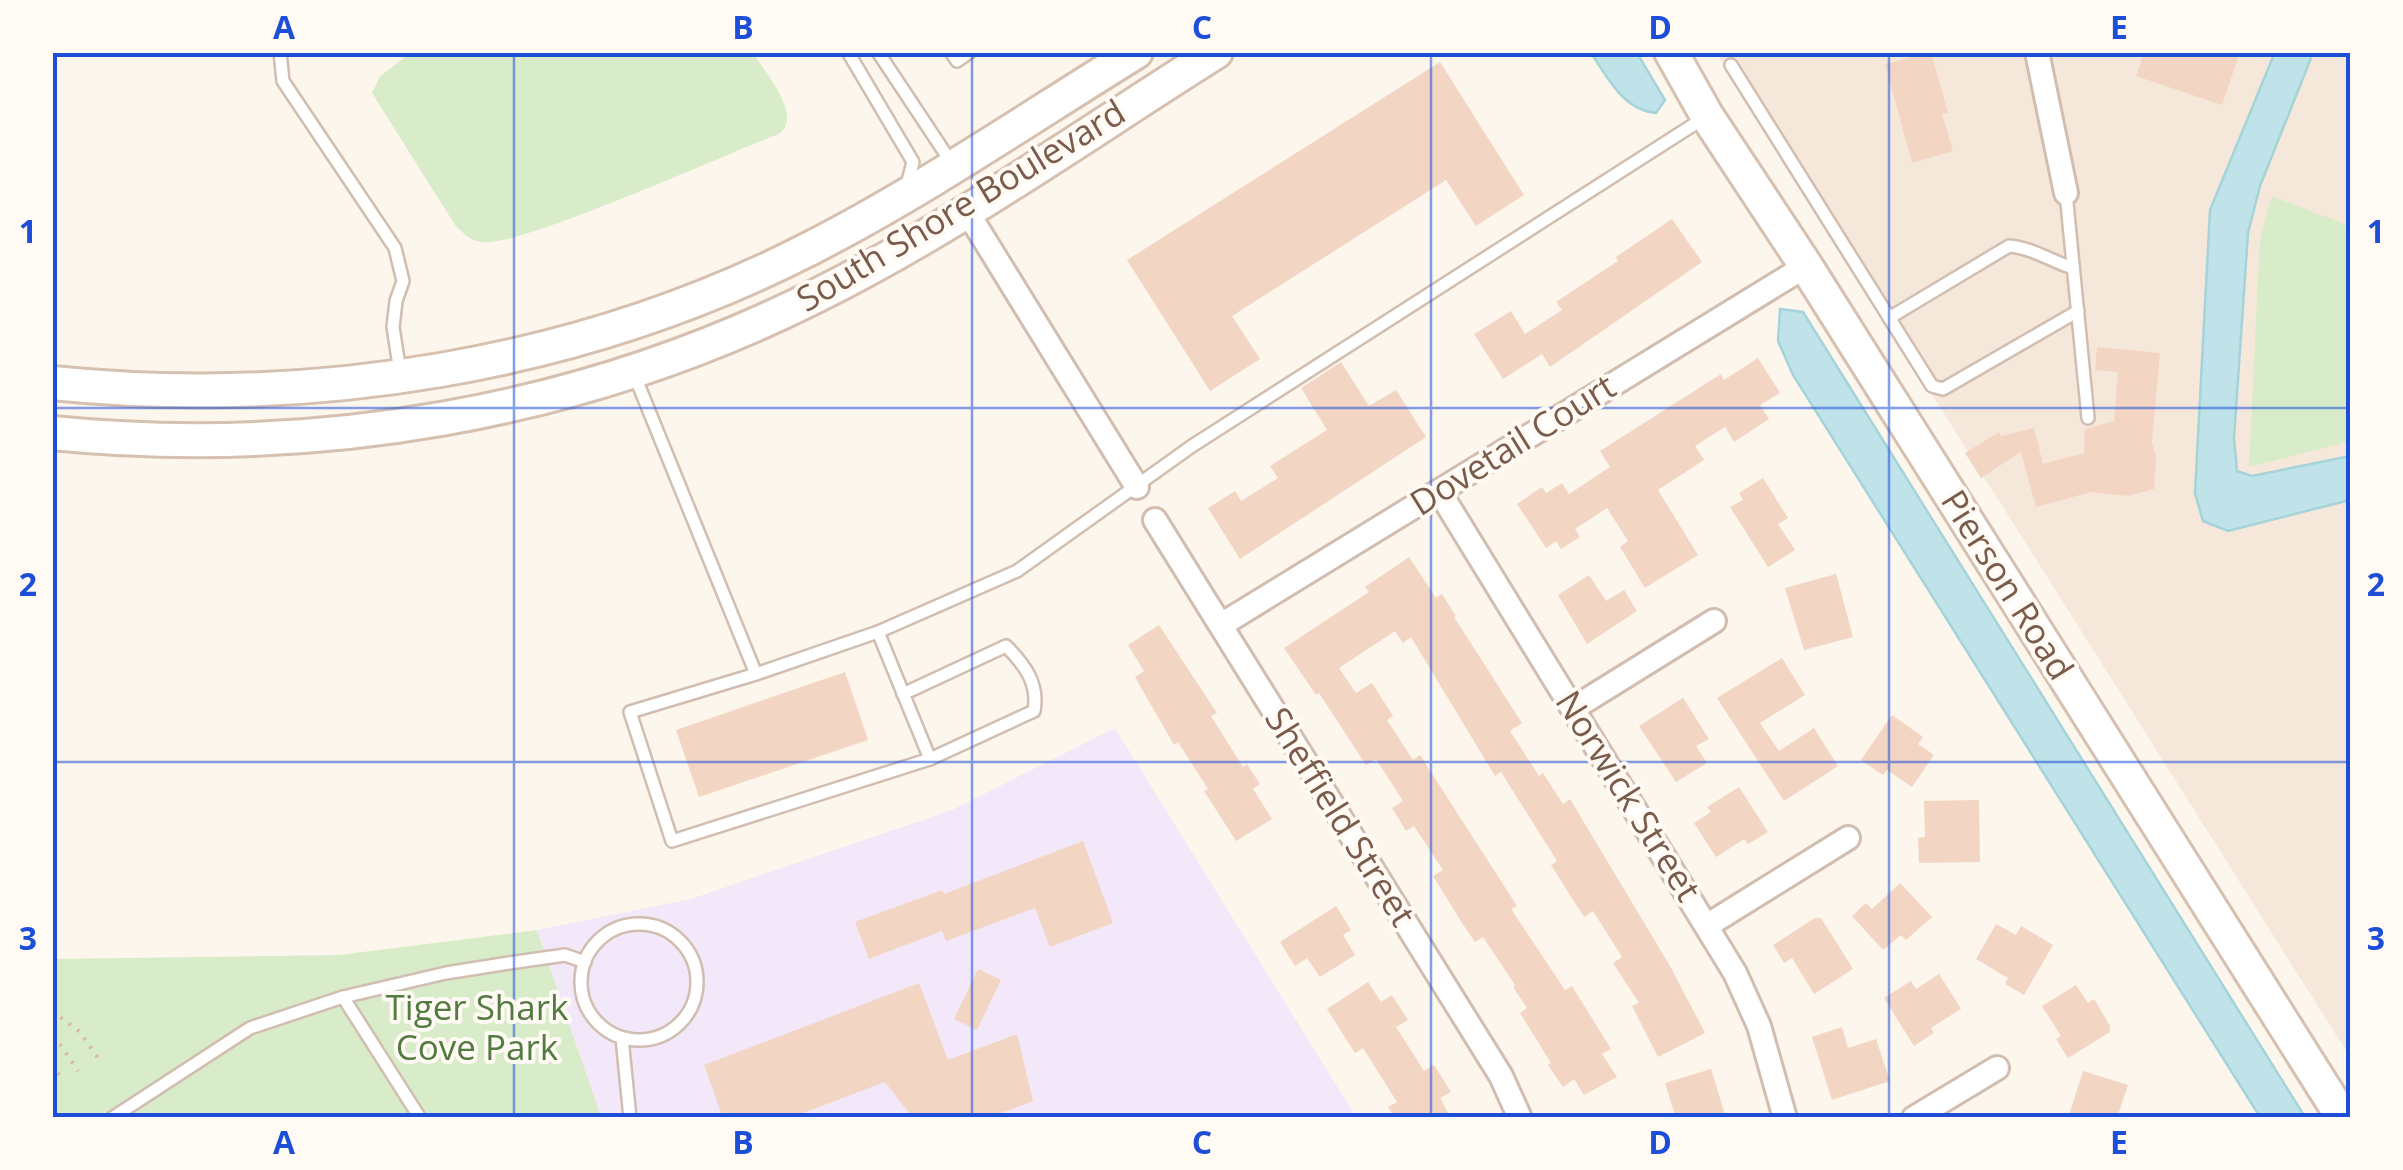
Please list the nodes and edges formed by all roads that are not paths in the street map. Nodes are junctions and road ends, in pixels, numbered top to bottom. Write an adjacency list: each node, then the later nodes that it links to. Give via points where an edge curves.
1 (280, 52): 23 (lane, via 283,81 395,248 402,281 393,327)
2 (848, 52): 15 (lane, via 912,162)
3 (878, 52): 13 (lane)
4 (951, 52): 5 (lane, via 957,61)
5 (970, 52)
6 (1136, 52): 12 (street, South Shore Boulevard)
7 (1216, 52): 16 (street, South Shore Boulevard)
8 (1670, 52): 11 (street, Pierson Road)
9 (2038, 52): 14 (street)
10 (1731, 65): 21 (lane)
11 (1707, 116): 18 (street, Pierson Road); 27 (lane)
12 (995, 140): 13 (street, South Shore Boulevard); 16 (street, via 964,190)
13 (953, 166): 15 (street, South Shore Boulevard); 17 (street, via 945,200)
14 (2066, 193): 19 (lane)
15 (904, 196): 23 (street, South Shore Boulevard, via 808,249 689,301 556,344)
16 (966, 210): 17 (street, South Shore Boulevard); 27 (street)
17 (912, 243): 22 (street, South Shore Boulevard, via 760,322)
18 (1806, 266): 28 (street, Dovetail Court); 49 (street, Pierson Road)
19 (2073, 268): 20 (lane); 21 (lane, via 2010,246)
20 (2078, 311): 21 (lane, via 1936,390); 25 (lane)
21 (1889, 318)
22 (633, 370): 26 (street, South Shore Boulevard, via 500,408 338,434 176,441); 33 (lane)
23 (400, 376): 24 (street, South Shore Boulevard, via 260,390)
24 (52, 382)
25 (2088, 418)
26 (52, 432)
27 (1137, 487): 32 (lane, via 1017,572)
28 (1439, 490): 31 (street, Dovetail Court); 35 (street, Norwick Street)
29 (1154, 520): 31 (street, Sheffield Street)
30 (1714, 621): 35 (street)
31 (1221, 625): 46 (street, Sheffield Street, via 1501,1076)
32 (878, 632): 33 (lane); 34 (lane)
33 (756, 674): 36 (lane, via 630,712 672,841)
34 (903, 694): 36 (lane); 36 (lane, via 1006,646 1024,664 1037,694 1034,711)
35 (1574, 708): 38 (street, Norwick Street)
36 (930, 759)
37 (1848, 838): 38 (street)
38 (1708, 925): 47 (street, Norwick Street, via 1759,1026)
39 (584, 962): 40 (lane, via 565,955); 41 (lane, via 581,980 592,1016); 41 (lane, via 608,933 625,925 662,928 690,953 697,992 678,1026 661,1037)
40 (343, 997): 43 (lane, via 250,1028); 44 (lane)
41 (622, 1038): 45 (lane)
42 (1997, 1068): 48 (street)
43 (112, 1118)
44 (420, 1118)
45 (630, 1118)
46 (1520, 1118)
47 (1785, 1118)
48 (1914, 1118)
49 (2343, 1118)

